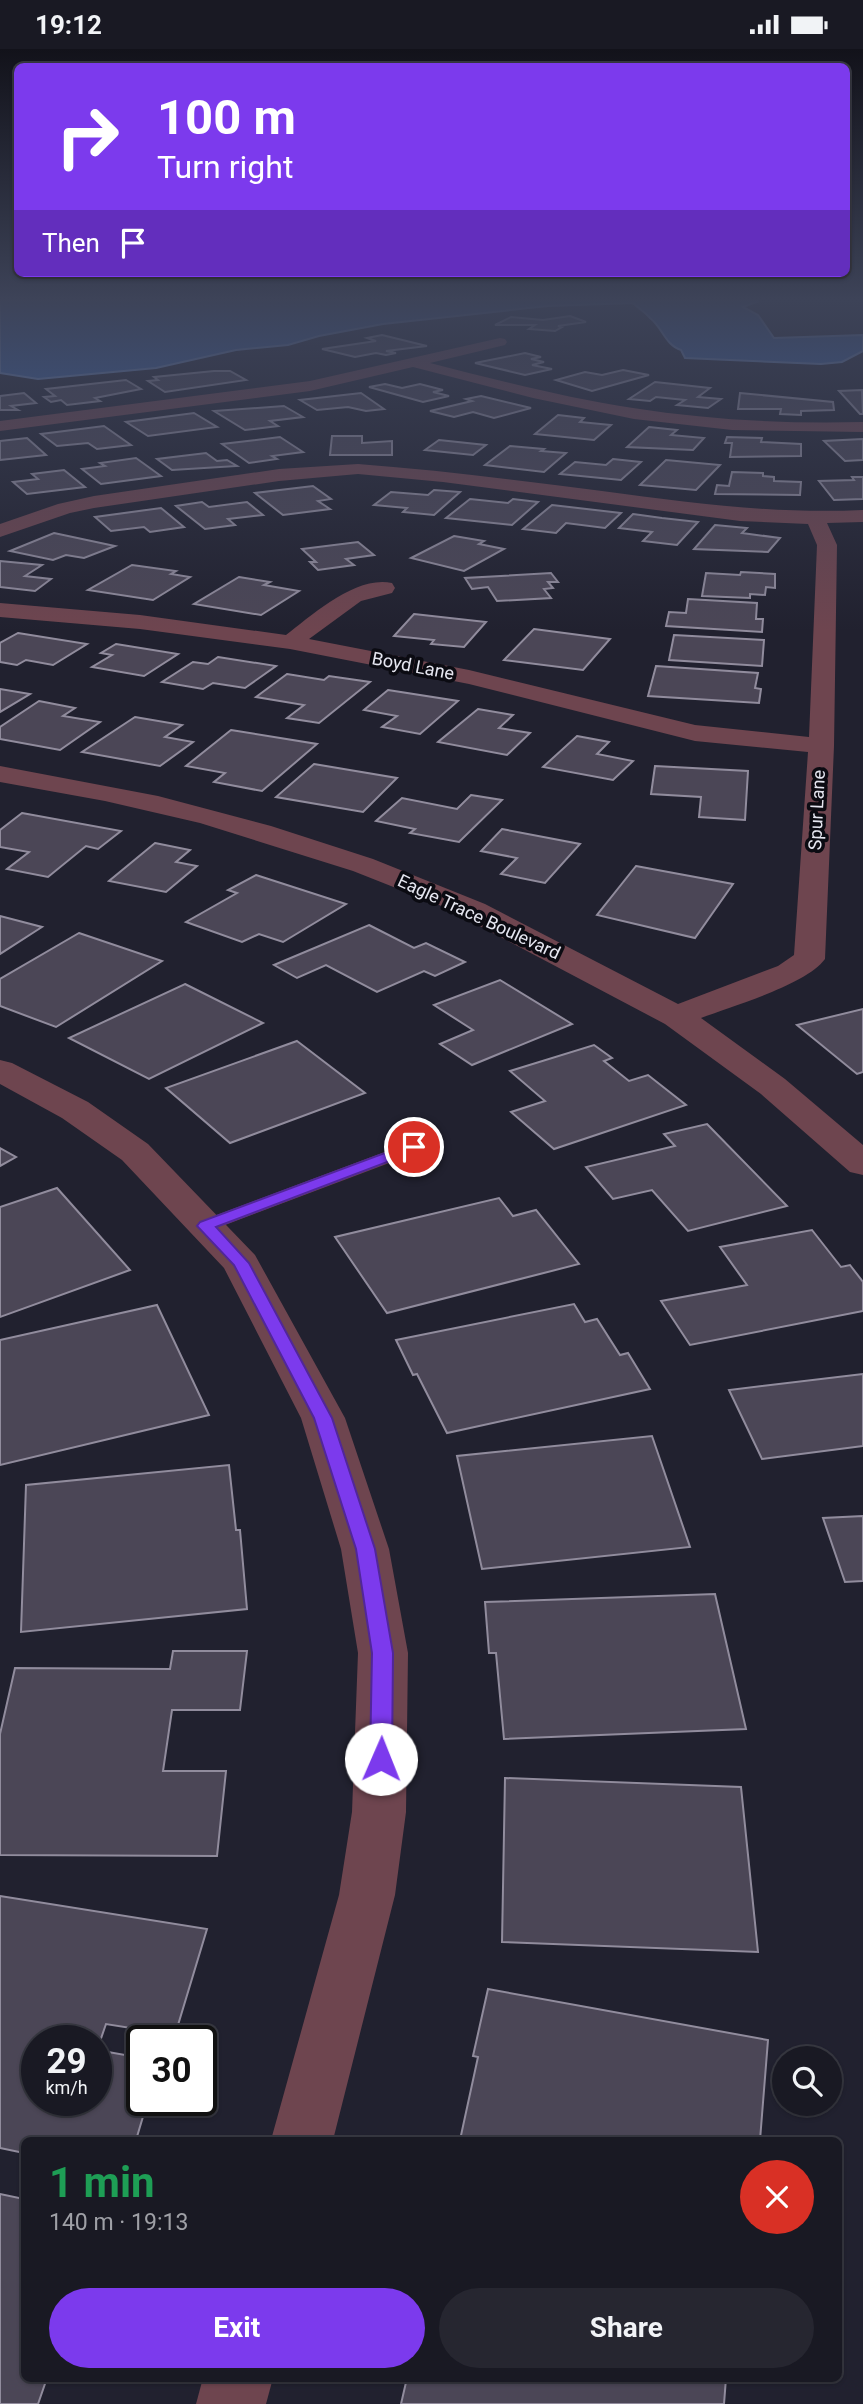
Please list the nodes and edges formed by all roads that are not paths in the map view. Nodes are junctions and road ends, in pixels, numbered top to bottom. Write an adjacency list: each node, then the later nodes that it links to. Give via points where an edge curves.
1 (117, 411): 3 (street)
2 (621, 411): 4 (street, via 751,426)
3 (0, 426)
4 (863, 427)
5 (863, 516): 6 (street)
6 (815, 518): 7 (street, via 740,515 358,469 279,475 94,502); 11 (street, Spur Lane, via 827,545)
7 (0, 531)
8 (384, 588): 10 (street, via 353,596)
9 (0, 610): 10 (street, Boyd Lane, via 141,622)
10 (290, 642): 11 (street, Boyd Lane, via 469,677 695,733)
11 (821, 746): 13 (street, Spur Lane, via 809,959 789,973)
12 (0, 774): 13 (street, Eagle Trace Boulevard, via 75,785 192,813 415,884 524,935)
13 (676, 1016): 16 (street, Eagle Trace Boulevard, via 803,1110)
14 (0, 1070): 17 (street, via 75,1110 135,1152)
15 (414, 1147): 17 (lane)
16 (863, 1164)
17 (205, 1226): 18 (street, via 241,1263 323,1418 365,1549 383,1653 380,1812 367,1895)
18 (303, 2137)
19 (236, 2382): 20 (street)
20 (231, 2404)

